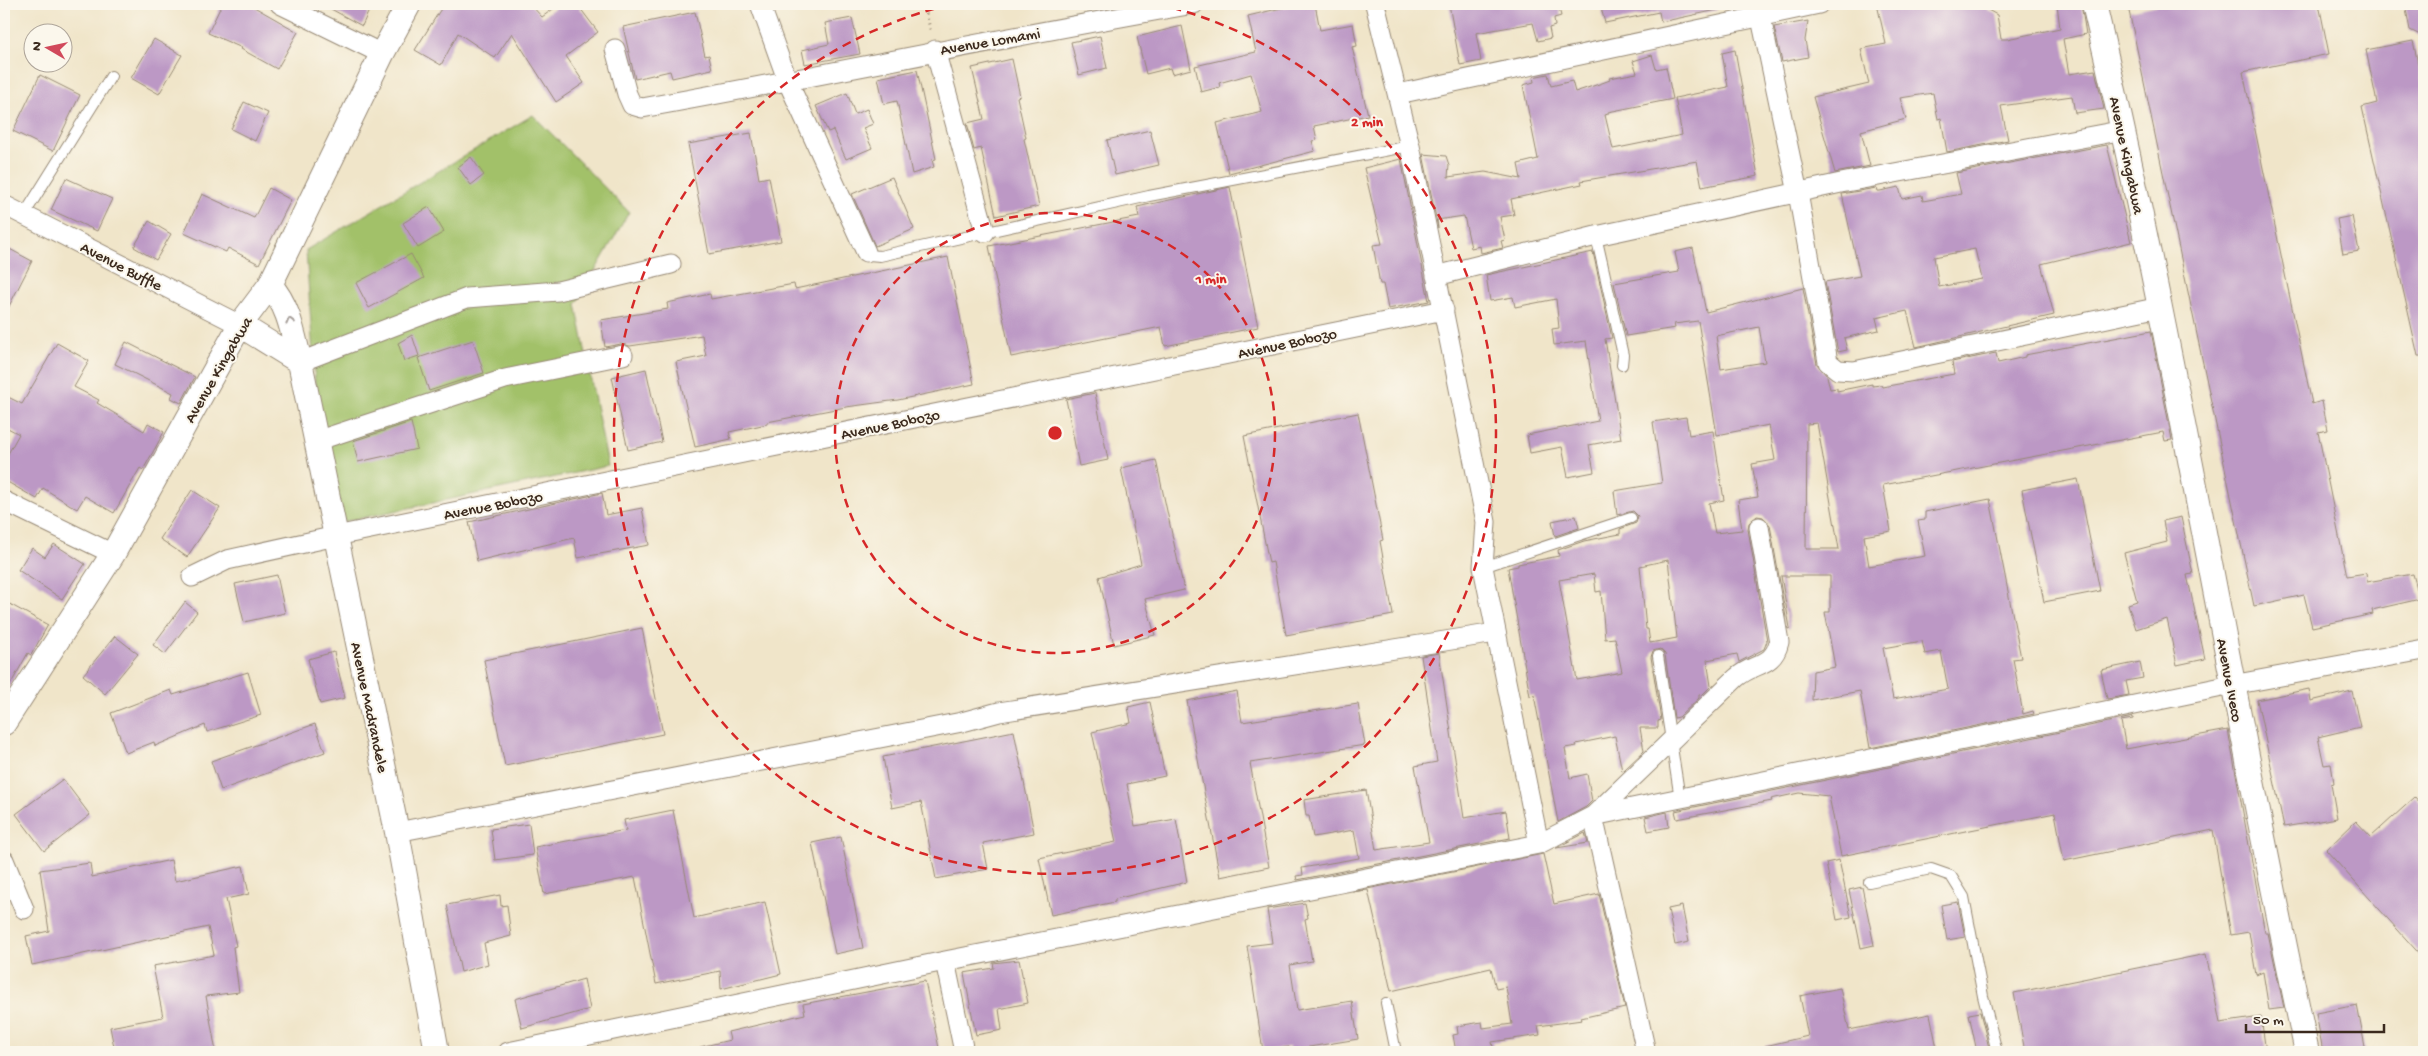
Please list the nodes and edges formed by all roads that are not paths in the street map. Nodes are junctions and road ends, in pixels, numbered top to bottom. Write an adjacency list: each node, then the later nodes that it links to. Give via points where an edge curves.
1 (280, 4): 12 (street)
2 (409, 4): 12 (street, Avenue Kingabwa)
3 (760, 4): 14 (street)
4 (1194, 4): 8 (street, Avenue Lomami)
5 (1375, 4): 15 (street)
6 (1820, 4): 9 (street)
7 (2094, 4): 16 (street, Avenue Kingabwa)
8 (1131, 9): 11 (street, Avenue Lomami)
9 (1759, 11): 15 (street); 18 (street)
10 (615, 50): 14 (street, Avenue Lomami, via 632,105 642,108)
11 (935, 50): 14 (street, Avenue Lomami); 21 (street)
12 (382, 54): 26 (street, Avenue Kingabwa)
13 (111, 76): 20 (lane)
14 (788, 82): 23 (street)
15 (1398, 94): 17 (street)
16 (2124, 130): 18 (street); 27 (street, Avenue Kingabwa)
17 (1410, 146): 21 (lane, via 1149,196); 25 (street)
18 (1798, 192): 22 (street); 27 (street, via 1828,362 1838,370 1854,371)
19 (4, 205): 20 (street, Avenue Buffle)
20 (24, 215): 29 (street, Avenue Buffle)
21 (985, 232): 23 (lane, via 880,256)
22 (1596, 236): 25 (street); 32 (lane, via 1624,355)
23 (866, 252)
24 (671, 264): 31 (street, via 558,291 466,298)
25 (1436, 276): 28 (street)
26 (270, 284): 29 (street, Avenue Kingabwa); 31 (street, Avenue Madrandele, one-way to 26, via 288,313)
27 (2160, 307): 44 (street, Avenue Iveco)
28 (1444, 310): 37 (street, Avenue Bobozo); 39 (street, via 1486,522)
29 (240, 325): 31 (street); 38 (street, Avenue Kingabwa)
30 (623, 354): 33 (street, via 505,379)
31 (300, 362): 33 (street, Avenue Madrandele)
32 (1622, 365)
33 (316, 441): 37 (street, Avenue Madrandele)
34 (4, 501): 38 (street)
35 (1631, 518): 39 (lane)
36 (1759, 527): 46 (street, via 1779,642 1777,651 1772,660 1745,670)
37 (336, 536): 40 (street, Avenue Bobozo, via 226,560); 49 (street, Avenue Madrandele)
38 (113, 554): 45 (street, Avenue Kingabwa)
39 (1483, 567): 41 (street)
40 (192, 577)
41 (1495, 633): 49 (street, via 999,712); 50 (street)
42 (2424, 650): 44 (street)
43 (1658, 656): 46 (lane)
44 (2232, 685): 47 (street); 62 (street, Avenue Iveco)
45 (4, 723)
46 (1671, 740): 47 (lane); 48 (street)
47 (1680, 798): 48 (street)
48 (1593, 816): 50 (street); 60 (street)
49 (397, 832): 56 (street, Avenue Madrandele)
50 (1539, 844): 54 (street)
51 (4, 860): 53 (street)
52 (1869, 882): 61 (lane, via 1931,869 1950,876 1964,897)
53 (24, 909)
54 (945, 961): 57 (street); 58 (street)
55 (1386, 1003): 59 (lane)
56 (437, 1052)
57 (508, 1052)
58 (964, 1052)
59 (1396, 1052)
60 (1646, 1052)
61 (1997, 1052)
62 (2307, 1052)

